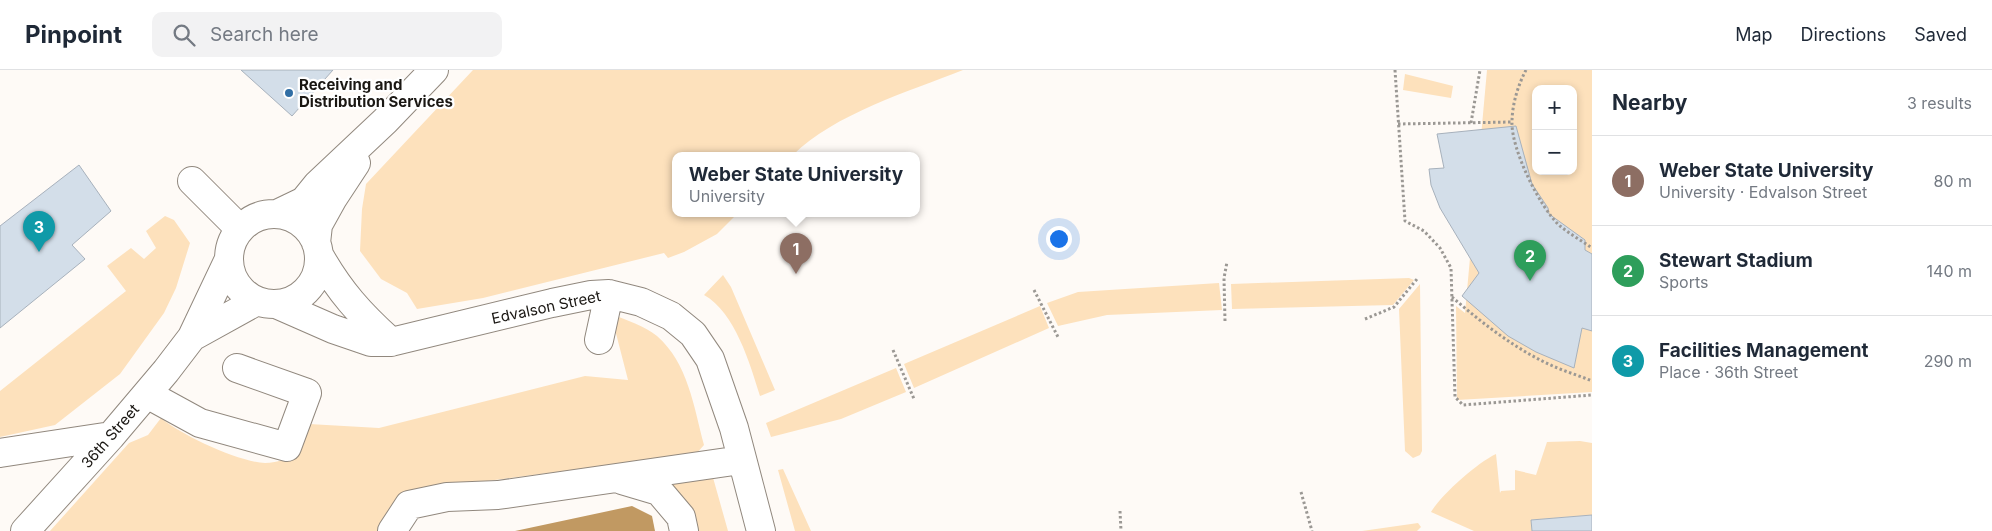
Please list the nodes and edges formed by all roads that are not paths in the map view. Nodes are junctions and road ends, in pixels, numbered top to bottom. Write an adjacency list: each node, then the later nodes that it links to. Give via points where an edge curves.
1 (434, 70): 2 (street)
2 (385, 121): 4 (street, via 304,201); 6 (street, via 318,225)
3 (192, 181): 5 (street)
4 (279, 214): 5 (street, via 254,218); 6 (street, via 301,222)
5 (240, 229): 7 (street, via 230,246)
6 (318, 249): 9 (street, via 318,268 307,290 296,298); 12 (street, via 342,293)
7 (229, 259): 9 (street, via 237,284 246,294); 10 (street, 36th Street)
8 (610, 294): 11 (street); 12 (street, Edvalson Street, via 552,303); 17 (street, Edvalson Street, via 641,302 683,324 693,334 710,360 721,388)
9 (267, 303): 10 (street, 36th Street); 12 (street, Edvalson Street, via 370,342)
10 (192, 337): 14 (street, 36th Street)
11 (599, 340)
12 (391, 342)
13 (237, 368): 14 (street, via 307,393 287,448 200,422)
14 (147, 394): 15 (street, 36th Street)
15 (111, 436): 16 (street); 19 (street, 36th Street)
16 (0, 453)
17 (741, 460): 18 (street); 22 (street, Edvalson Street)
18 (616, 478): 20 (street, via 498,495 447,497 409,505); 21 (street, via 659,491 681,517)
19 (25, 531)
20 (392, 531)
21 (684, 531)
22 (761, 531)

